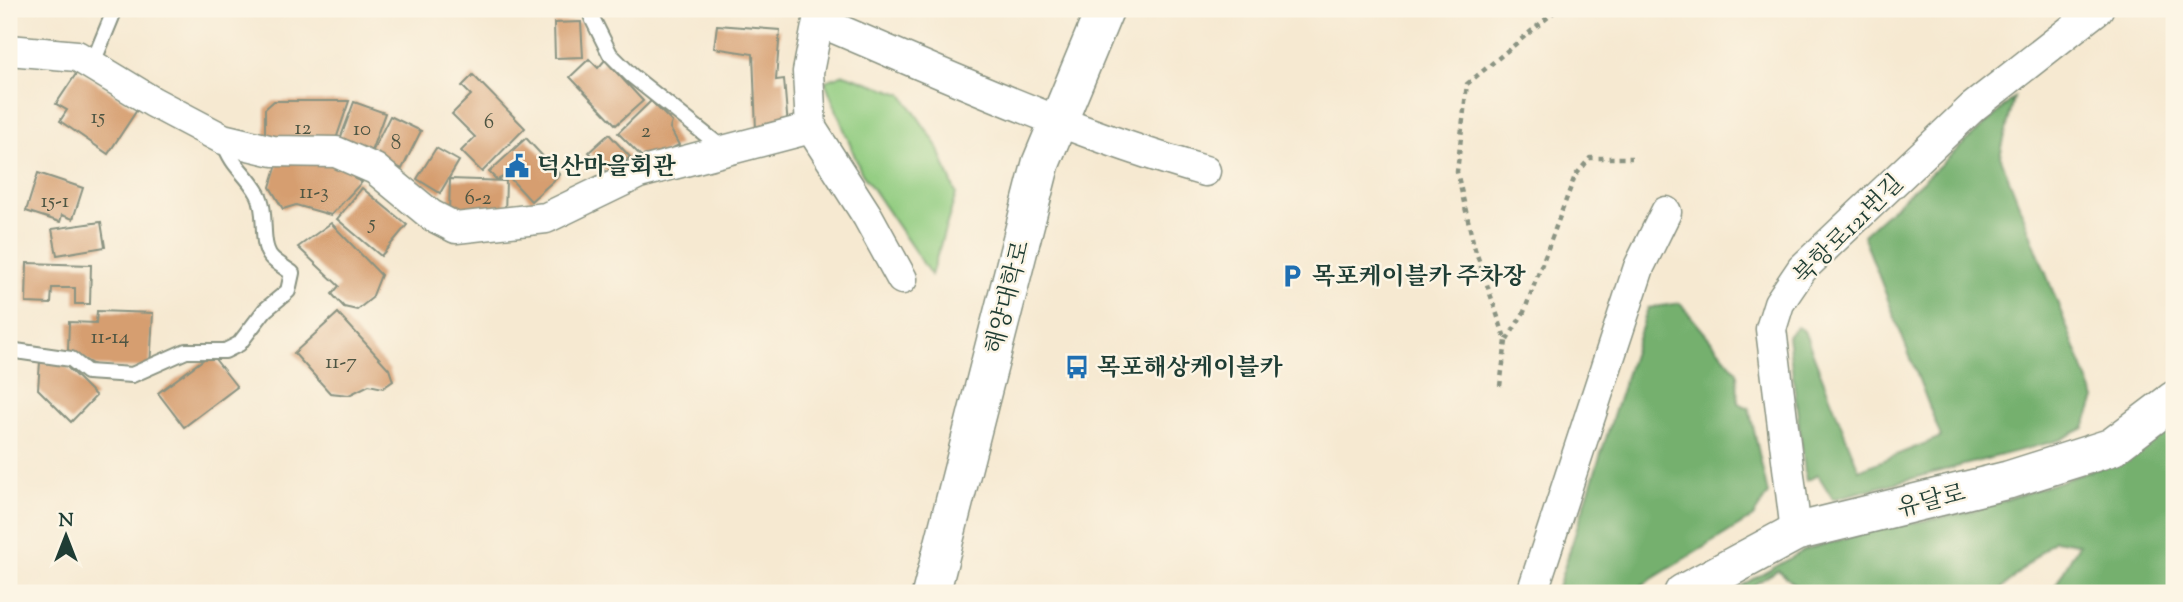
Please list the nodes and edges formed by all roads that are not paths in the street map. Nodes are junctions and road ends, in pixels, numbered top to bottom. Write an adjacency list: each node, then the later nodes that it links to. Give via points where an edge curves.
1 (115, 9): 7 (lane)
2 (1105, 9): 8 (street, 해양대학로)
3 (2098, 9): 17 (street, 북항로121번길, via 1973,107 1802,269 1779,303 1771,329)
4 (820, 15): 8 (street); 9 (street, via 808,72)
5 (592, 18): 11 (lane, via 610,54 631,75)
6 (9, 50): 7 (street, via 77,56)
7 (92, 65): 10 (street)
8 (1058, 122): 12 (street); 18 (street, 해양대학로, via 1041,163)
9 (811, 128): 11 (street); 14 (street)
10 (223, 139): 11 (street, via 273,150 336,152 375,169 432,215 456,228 546,218 639,173); 15 (lane, via 231,163 257,191 263,205 271,258 292,273 288,291 265,310 239,344 225,351 186,351 132,375 87,372 71,359)
11 (726, 151)
12 (1205, 171)
13 (1666, 212): 19 (street, via 1639,267)
14 (901, 279)
15 (9, 350)
16 (2174, 400): 17 (street, 유달로, via 2112,447 2081,459)
17 (1796, 532): 20 (street, 유달로)
18 (931, 593)
19 (1532, 593)
20 (1683, 593)

